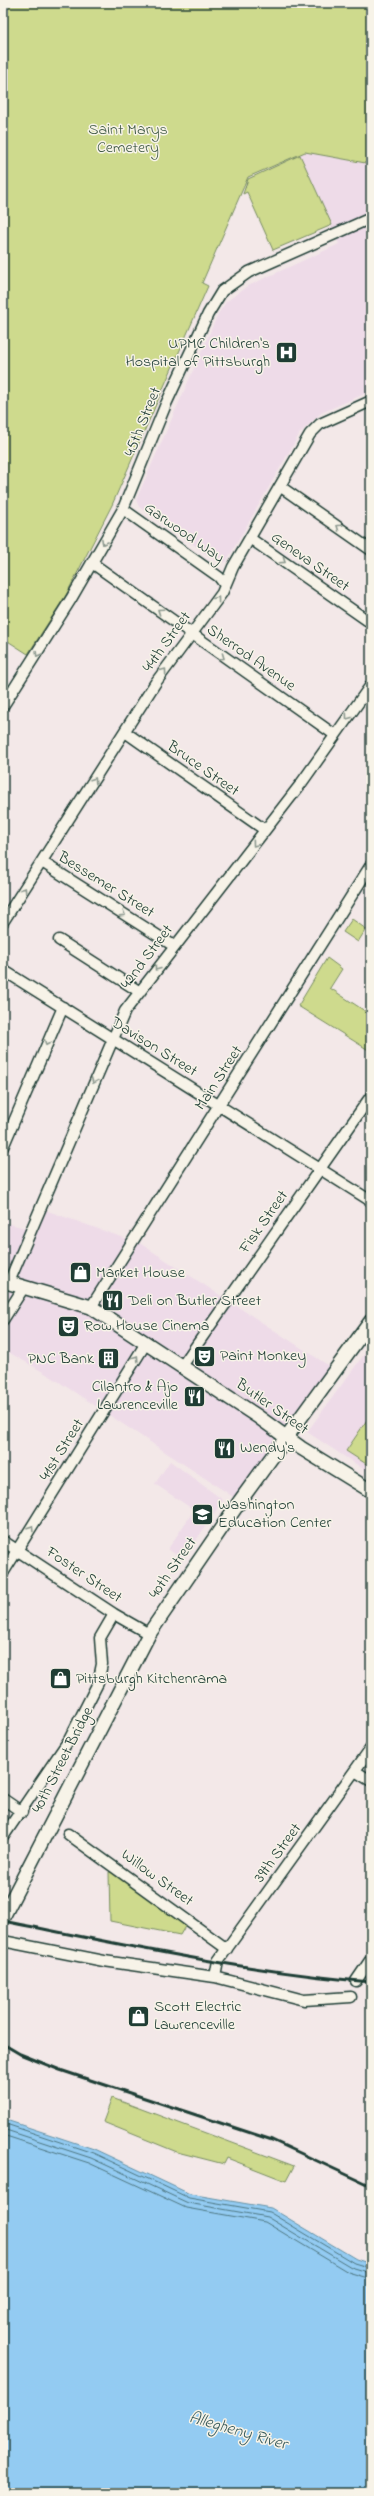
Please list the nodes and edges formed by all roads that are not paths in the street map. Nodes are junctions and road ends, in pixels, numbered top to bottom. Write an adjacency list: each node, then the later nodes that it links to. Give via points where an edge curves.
1 (371, 218): 4 (street, 45th Street, via 249,272 222,291 208,314 166,404)
2 (371, 401): 3 (street, 44th Street, via 315,428)
3 (281, 487): 5 (street, 44th Street); 6 (street, one-way to 3)
4 (123, 508): 7 (street, 45th Street, one-way to 7); 8 (street, Garwood Way, via 219,577)
5 (251, 539): 8 (street, 44th Street, via 233,567); 9 (street, Geneva Street, one-way to 9)
6 (371, 550)
7 (92, 563): 10 (street, Sherrod Avenue, one-way to 7); 12 (street, 45th Street, one-way to 12, via 28,670)
8 (226, 585): 10 (street, 44th Street, one-way to 8)
9 (371, 623)
10 (191, 634): 13 (street, 44th Street, one-way to 10, via 156,682); 14 (street, Sherrod Avenue, one-way to 14)
11 (371, 685): 14 (street, 42nd Street, one-way to 14)
12 (3, 706)
13 (125, 732): 15 (street, Bruce Street); 16 (street, 44th Street, one-way to 13)
14 (335, 735): 15 (street, 42nd Street)
15 (265, 830): 20 (street, 42nd Street, one-way to 20)
16 (42, 862): 18 (street, 44th Street, one-way to 16); 20 (street, Bessemer Street, one-way to 20)
17 (371, 865): 26 (street, Main Street)
18 (3, 922)
19 (59, 940): 22 (street)
20 (174, 946): 22 (street, 42nd Street, one-way to 22)
21 (3, 970): 23 (street, Davison Street)
22 (140, 992): 24 (street, 42nd Street, via 125,1011)
23 (63, 1007): 24 (street, Davison Street); 27 (street, one-way to 27)
24 (113, 1039): 26 (street, Davison Street); 30 (street, 42nd Street, one-way to 30)
25 (371, 1096): 28 (street, Fisk Street)
26 (218, 1105): 28 (street, Davison Street); 32 (street, Main Street)
27 (3, 1147)
28 (320, 1170): 29 (street, Davison Street); 36 (street, Fisk Street)
29 (371, 1201)
30 (6, 1282): 31 (main road, Butler Street)
31 (24, 1287): 32 (main road, Butler Street); 33 (street)
32 (91, 1307): 35 (main road, Butler Street)
33 (3, 1320)
34 (371, 1320): 37 (main road, 40th Street)
35 (146, 1343): 36 (main road, Butler Street); 40 (street, 41st Street, one-way to 35)
36 (182, 1366): 37 (main road, Butler Street)
37 (287, 1437): 38 (main road, Butler Street); 43 (main road, 40th Street)
38 (371, 1491)
39 (3, 1540): 40 (street, Foster Street)
40 (18, 1550): 41 (street, 41st Street); 42 (street, Foster Street)
41 (3, 1573)
42 (114, 1614): 44 (street, Foster Street); 49 (street, via 100,1638 102,1664 98,1683 69,1740)
43 (157, 1621): 44 (main road, 40th Street Bridge)
44 (148, 1634): 52 (main road, 40th Street Bridge)
45 (371, 1748): 46 (street, 39th Street)
46 (355, 1771): 47 (street); 54 (street, 39th Street)
47 (371, 1781)
48 (3, 1799): 49 (street)
49 (22, 1812): 51 (street)
50 (68, 1834): 54 (street, Willow Street)
51 (3, 1837)
52 (3, 1916)
53 (3, 1941): 56 (street, via 104,1961)
54 (227, 1948): 56 (street, 39th Street, via 218,1962)
55 (371, 1959): 57 (street)
56 (215, 1977): 58 (street, via 304,2000)
57 (356, 1981)
58 (351, 1997)

